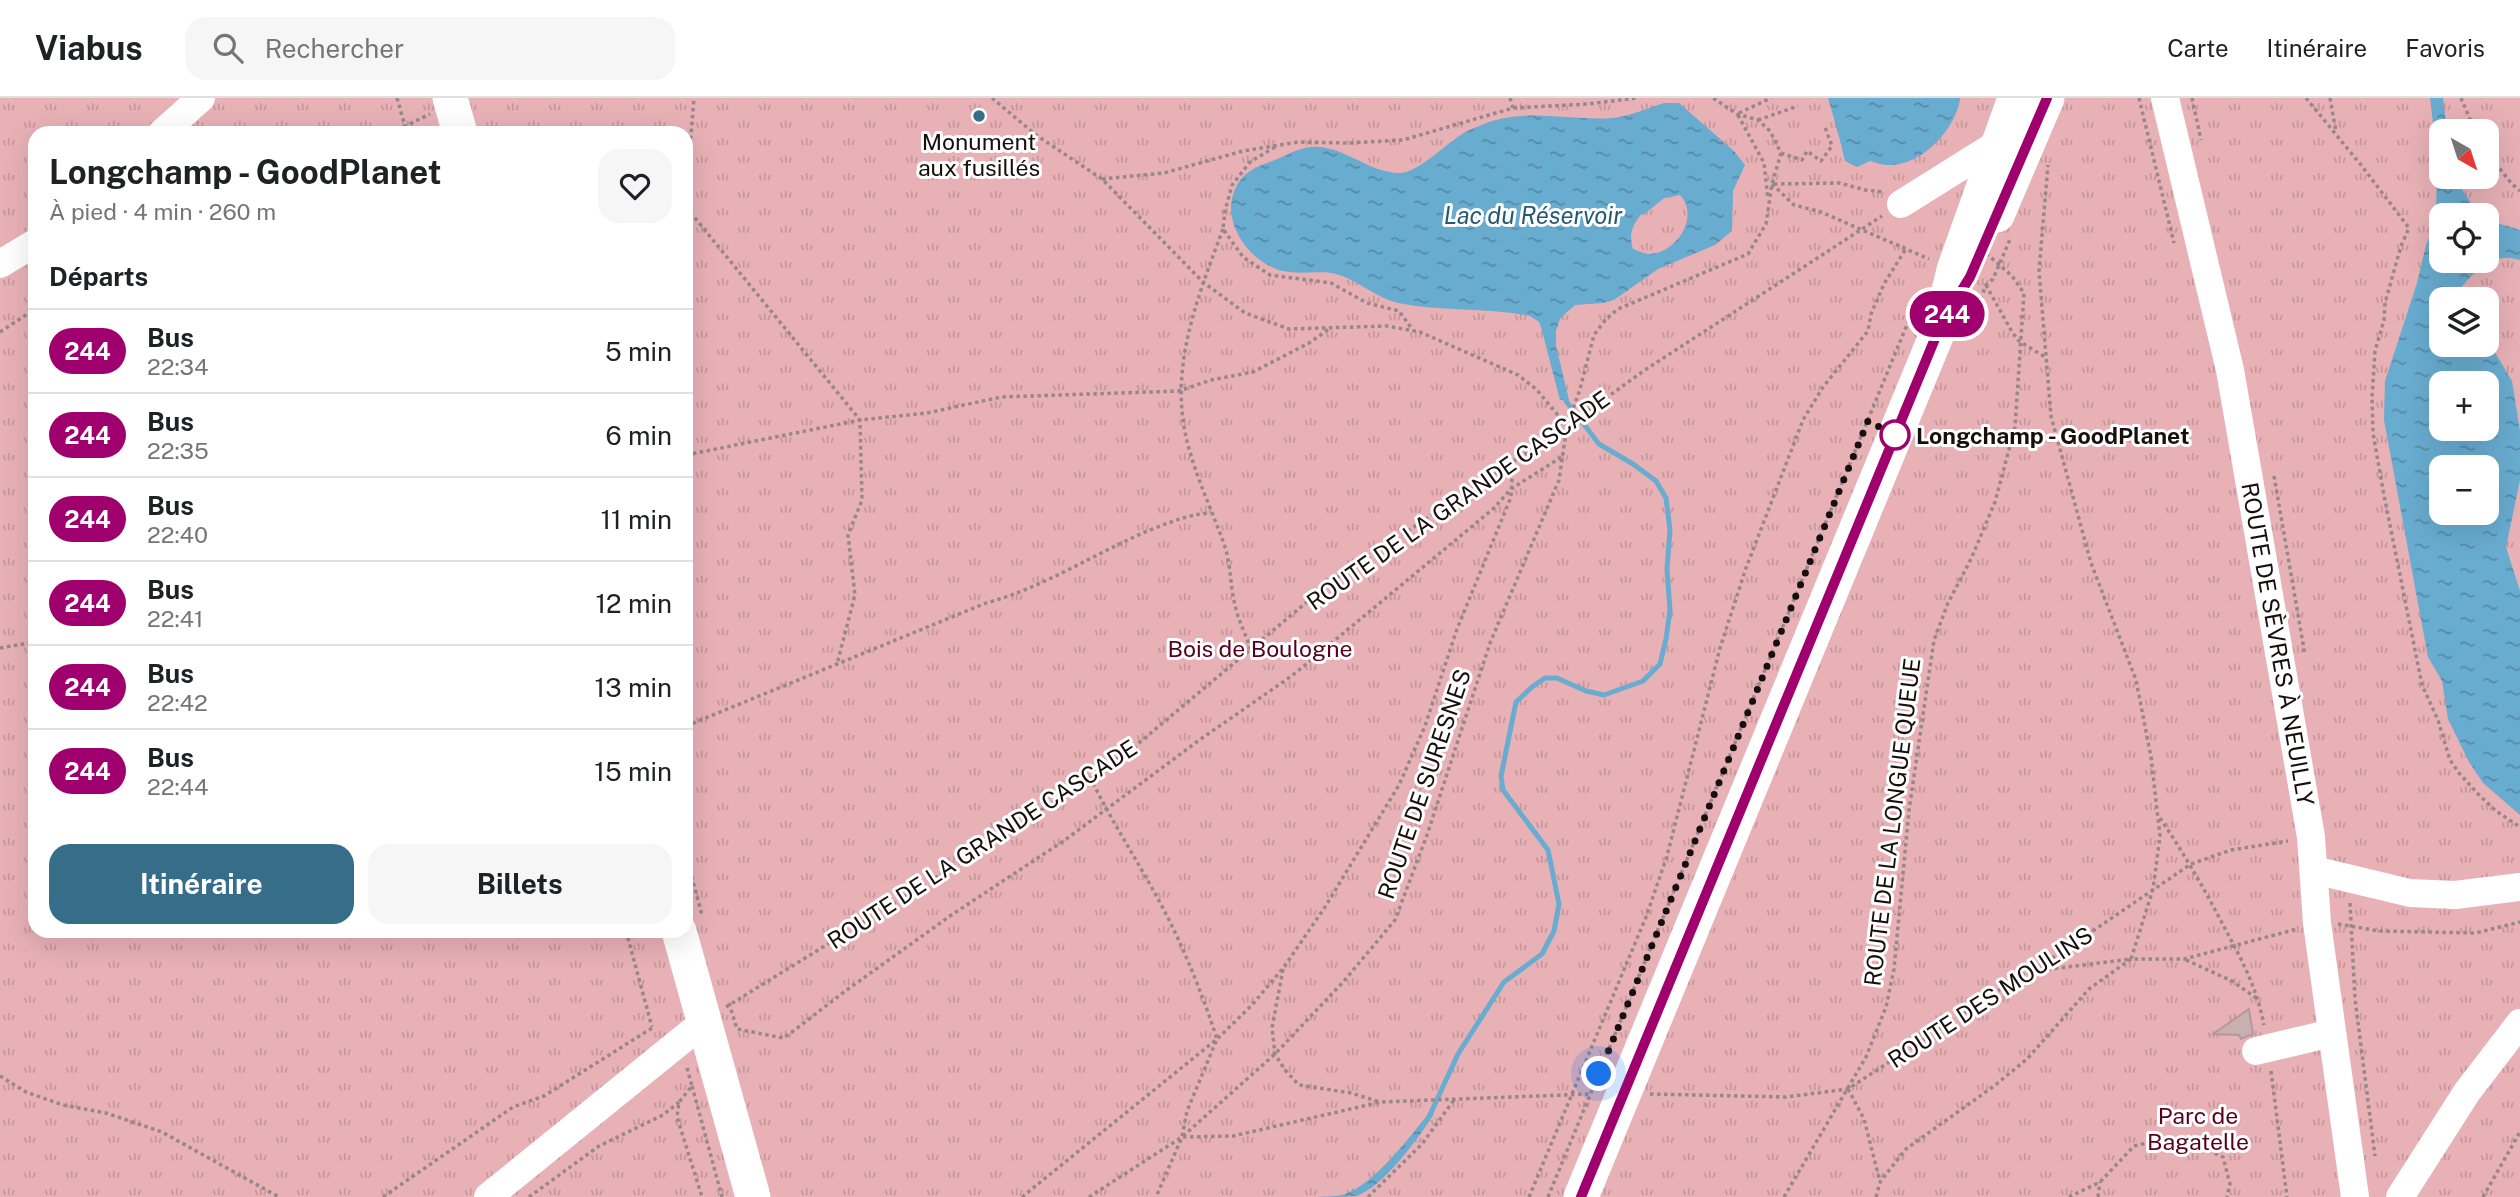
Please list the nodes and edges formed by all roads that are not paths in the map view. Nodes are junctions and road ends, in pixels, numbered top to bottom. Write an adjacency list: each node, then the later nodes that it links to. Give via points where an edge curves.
1 (201, 98): 6 (street)
2 (450, 98): 7 (main road)
3 (2015, 98): 8 (main road)
4 (2047, 98): 12 (main road, via 1987,265 1970,277)
5 (2165, 98): 13 (street, ROUTE DE SÈVRES À NEUILLY, via 2230,370)
6 (170, 126)
7 (458, 126)
8 (2000, 142): 9 (street); 12 (main road, via 1954,270)
9 (1899, 205)
10 (28, 247): 11 (street)
11 (0, 264)
12 (1941, 324): 22 (main road)
13 (2314, 870): 14 (street, via 2410,893 2455,895); 18 (street, ROUTE DE SÈVRES À NEUILLY)
14 (2520, 887)
15 (682, 938): 16 (main road)
16 (717, 1013): 20 (street); 21 (main road)
17 (2520, 1023): 24 (street, via 2467,1092)
18 (2332, 1033): 19 (street); 23 (street, ROUTE DE SÈVRES À NEUILLY)
19 (2262, 1049)
20 (488, 1197)
21 (753, 1197)
22 (1581, 1197)
23 (2355, 1197)
24 (2400, 1197)

